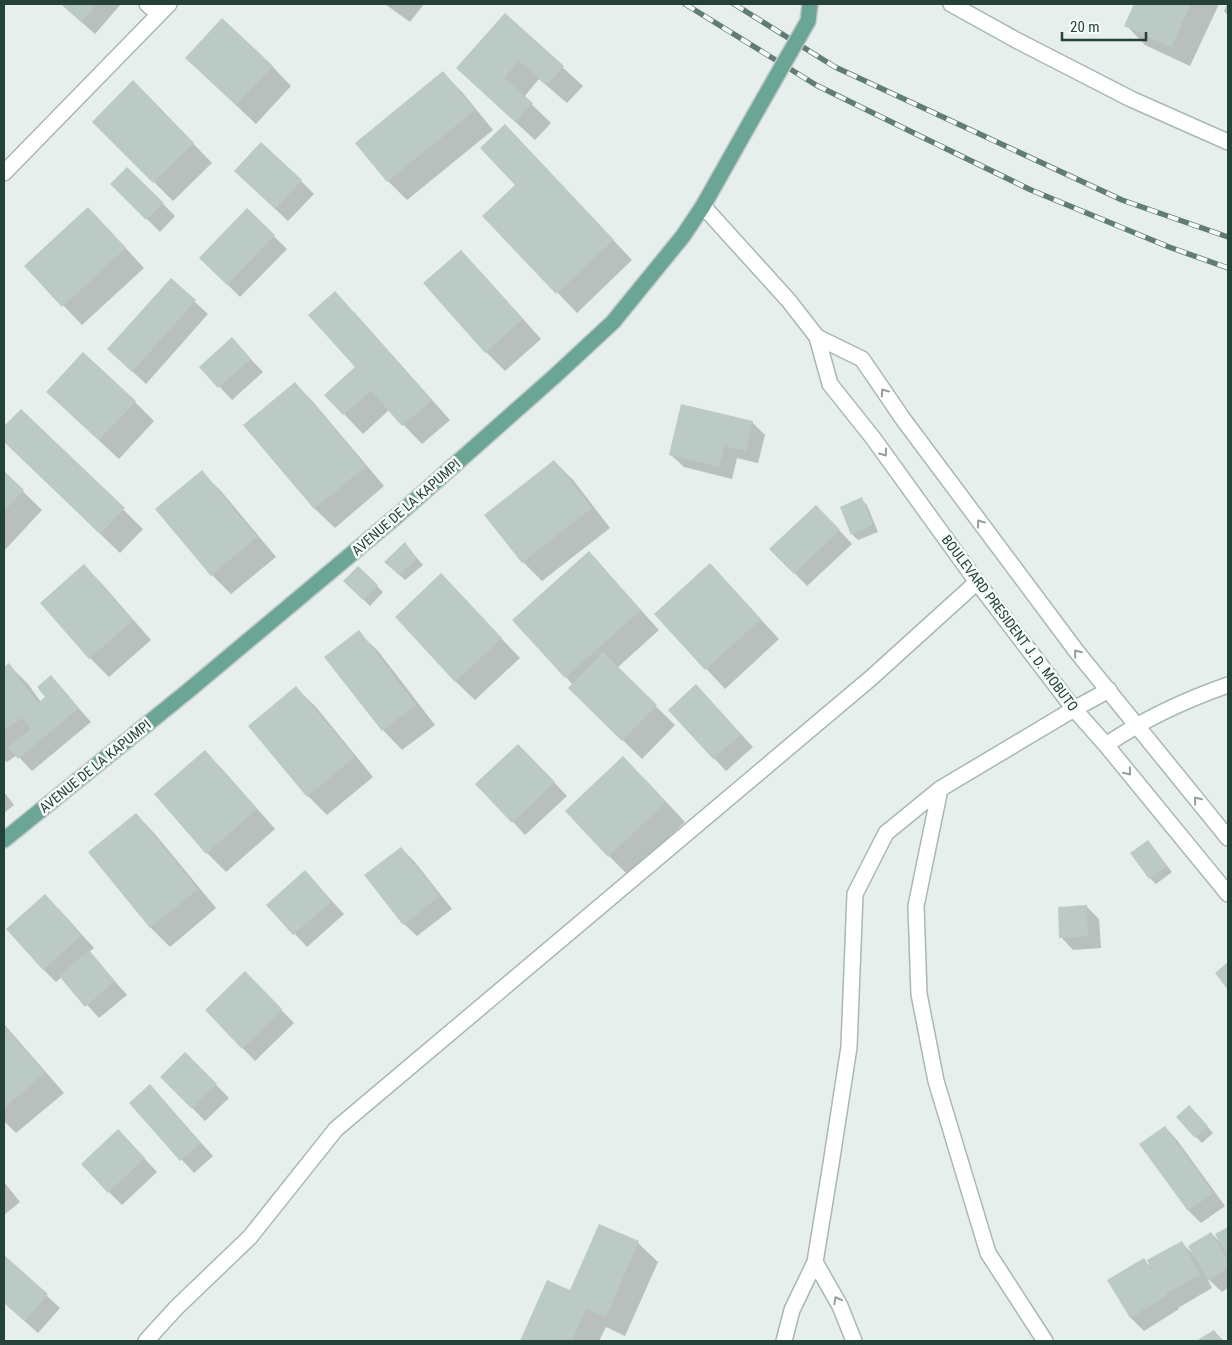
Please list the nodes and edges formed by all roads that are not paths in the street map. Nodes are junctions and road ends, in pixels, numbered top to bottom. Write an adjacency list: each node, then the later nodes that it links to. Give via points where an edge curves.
1 (147, 4): 4 (street)
2 (810, 4): 7 (main road, AVENUE DE LA KAPUMPI, bridge, via 808,21)
3 (951, 4): 5 (street, via 1131,98)
4 (164, 9): 6 (street)
5 (1228, 142)
6 (4, 173)
7 (703, 206): 8 (street, BOULEVARD PRESIDENT J. D. MOBUTO, via 789,301); 17 (main road, AVENUE DE LA KAPUMPI, via 683,236 613,322 556,375 375,534)
8 (817, 337): 9 (street, BOULEVARD PRESIDENT J. D. MOBUTO, one-way to 9, via 830,384); 11 (street, BOULEVARD PRESIDENT J. D. MOBUTO, one-way to 8, via 1010,565 862,359)
9 (978, 582): 12 (street, BOULEVARD PRESIDENT J. D. MOBUTO); 20 (street, via 871,678 336,1130 250,1237)
10 (1228, 685): 13 (street)
11 (1109, 690): 12 (street); 13 (street, BOULEVARD PRESIDENT J. D. MOBUTO)
12 (1074, 709): 14 (street, BOULEVARD PRESIDENT J. D. MOBUTO); 15 (street)
13 (1136, 725): 14 (street); 16 (street, BOULEVARD PRESIDENT J. D. MOBUTO, one-way to 13)
14 (1106, 745): 18 (street, BOULEVARD PRESIDENT J. D. MOBUTO, one-way to 18)
15 (940, 789): 19 (street, via 886,833 855,894 849,1047); 23 (street, via 916,906 919,994 936,1081 988,1253)
16 (1228, 838)
17 (4, 840)
18 (1228, 894)
19 (815, 1262): 21 (street, via 792,1310); 22 (street, one-way to 19, via 840,1306)
20 (146, 1341)
21 (784, 1341)
22 (854, 1341)
23 (1045, 1341)

